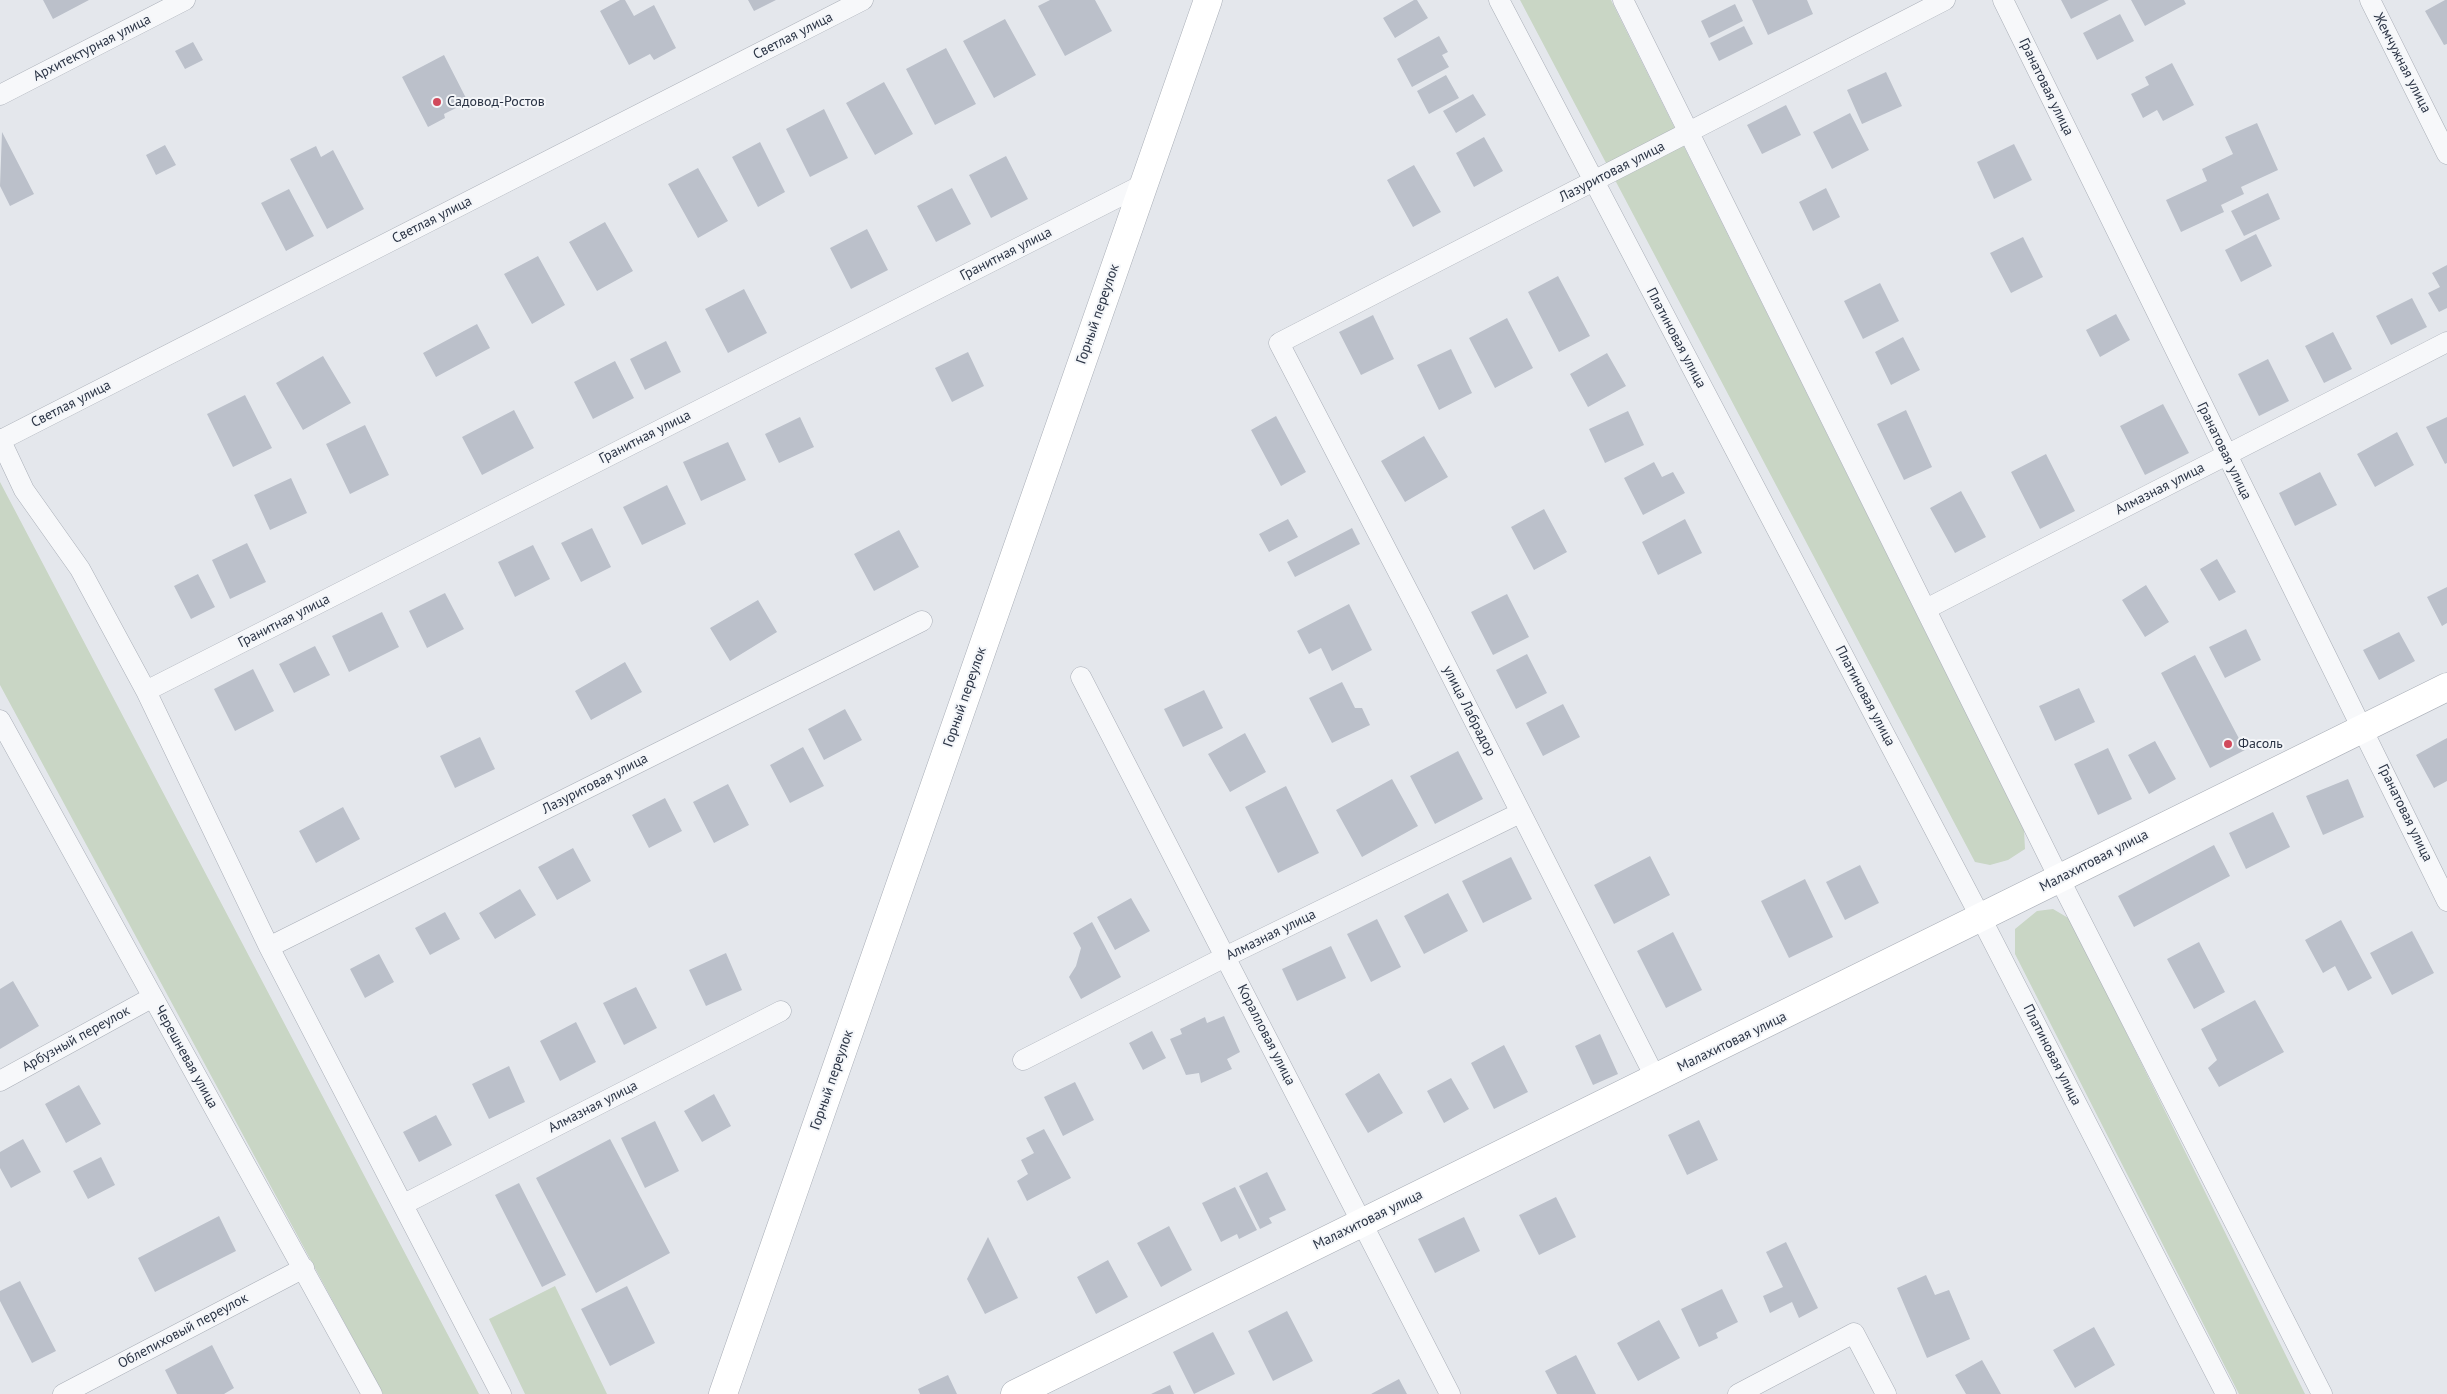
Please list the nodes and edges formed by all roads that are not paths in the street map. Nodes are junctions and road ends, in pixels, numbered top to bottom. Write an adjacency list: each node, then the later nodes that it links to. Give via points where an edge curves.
1 (185, 0): 9 (street, Архитектурная улица)
2 (863, 0): 16 (street, Светлая улица)
3 (1208, 0): 13 (street, Горный переулок)
4 (1499, 0): 12 (street, Платиновая улица)
5 (1623, 0): 10 (street)
6 (1944, 0): 10 (street, Лазуритовая улица)
7 (2003, 0): 17 (street, Гранатовая улица)
8 (2370, 0): 11 (street, Жемчужная улица)
9 (0, 95)
10 (1689, 132): 12 (street, Лазуритовая улица); 18 (street)
11 (2447, 154)
12 (1593, 181): 15 (street, Лазуритовая улица); 28 (street, Платиновая улица)
13 (1144, 184): 22 (street, Гранитная улица); 42 (street, Горный переулок)
14 (2447, 342): 17 (street, Алмазная улица)
15 (1280, 343): 25 (street, улица Лабрадор)
16 (0, 440): 22 (street, via 24,490 80,569)
17 (2226, 456): 18 (street, Алмазная улица); 23 (street, Гранатовая улица)
18 (1926, 609): 26 (street)
19 (922, 621): 29 (street, Лазуритовая улица)
20 (1081, 677): 30 (street, Коралловая улица)
21 (2447, 687): 23 (street, Малахитовая улица)
22 (146, 691): 29 (street)
23 (2364, 729): 26 (street, Малахитовая улица); 27 (street, Гранатовая улица)
24 (2, 730): 31 (street, Черешневая улица)
25 (1520, 813): 30 (street, Алмазная улица); 34 (street, улица Лабрадор)
26 (2059, 878): 28 (street, Малахитовая улица); 48 (street)
27 (2447, 901)
28 (1982, 918): 34 (street, Малахитовая улица); 47 (street, Платиновая улица)
29 (268, 947): 36 (street)
30 (1225, 957): 33 (street, Алмазная улица); 37 (street, Коралловая улица)
31 (153, 997): 35 (street, Арбузный переулок); 38 (street, Черешневая улица)
32 (781, 1011): 36 (street, Алмазная улица)
33 (1023, 1060)
34 (1656, 1079): 37 (street, Малахитовая улица)
35 (0, 1081)
36 (404, 1204): 41 (street)
37 (1362, 1222): 43 (street, Малахитовая улица); 44 (street, Коралловая улица)
38 (304, 1268): 39 (street, Облепиховый переулок); 40 (street, Черешневая улица)
39 (63, 1394)
40 (372, 1394)
41 (501, 1394)
42 (723, 1394)
43 (1015, 1394)
44 (1450, 1394)
45 (1738, 1394): 46 (street, via 1854,1334)
46 (1886, 1394)
47 (2226, 1394)
48 (2322, 1394)

